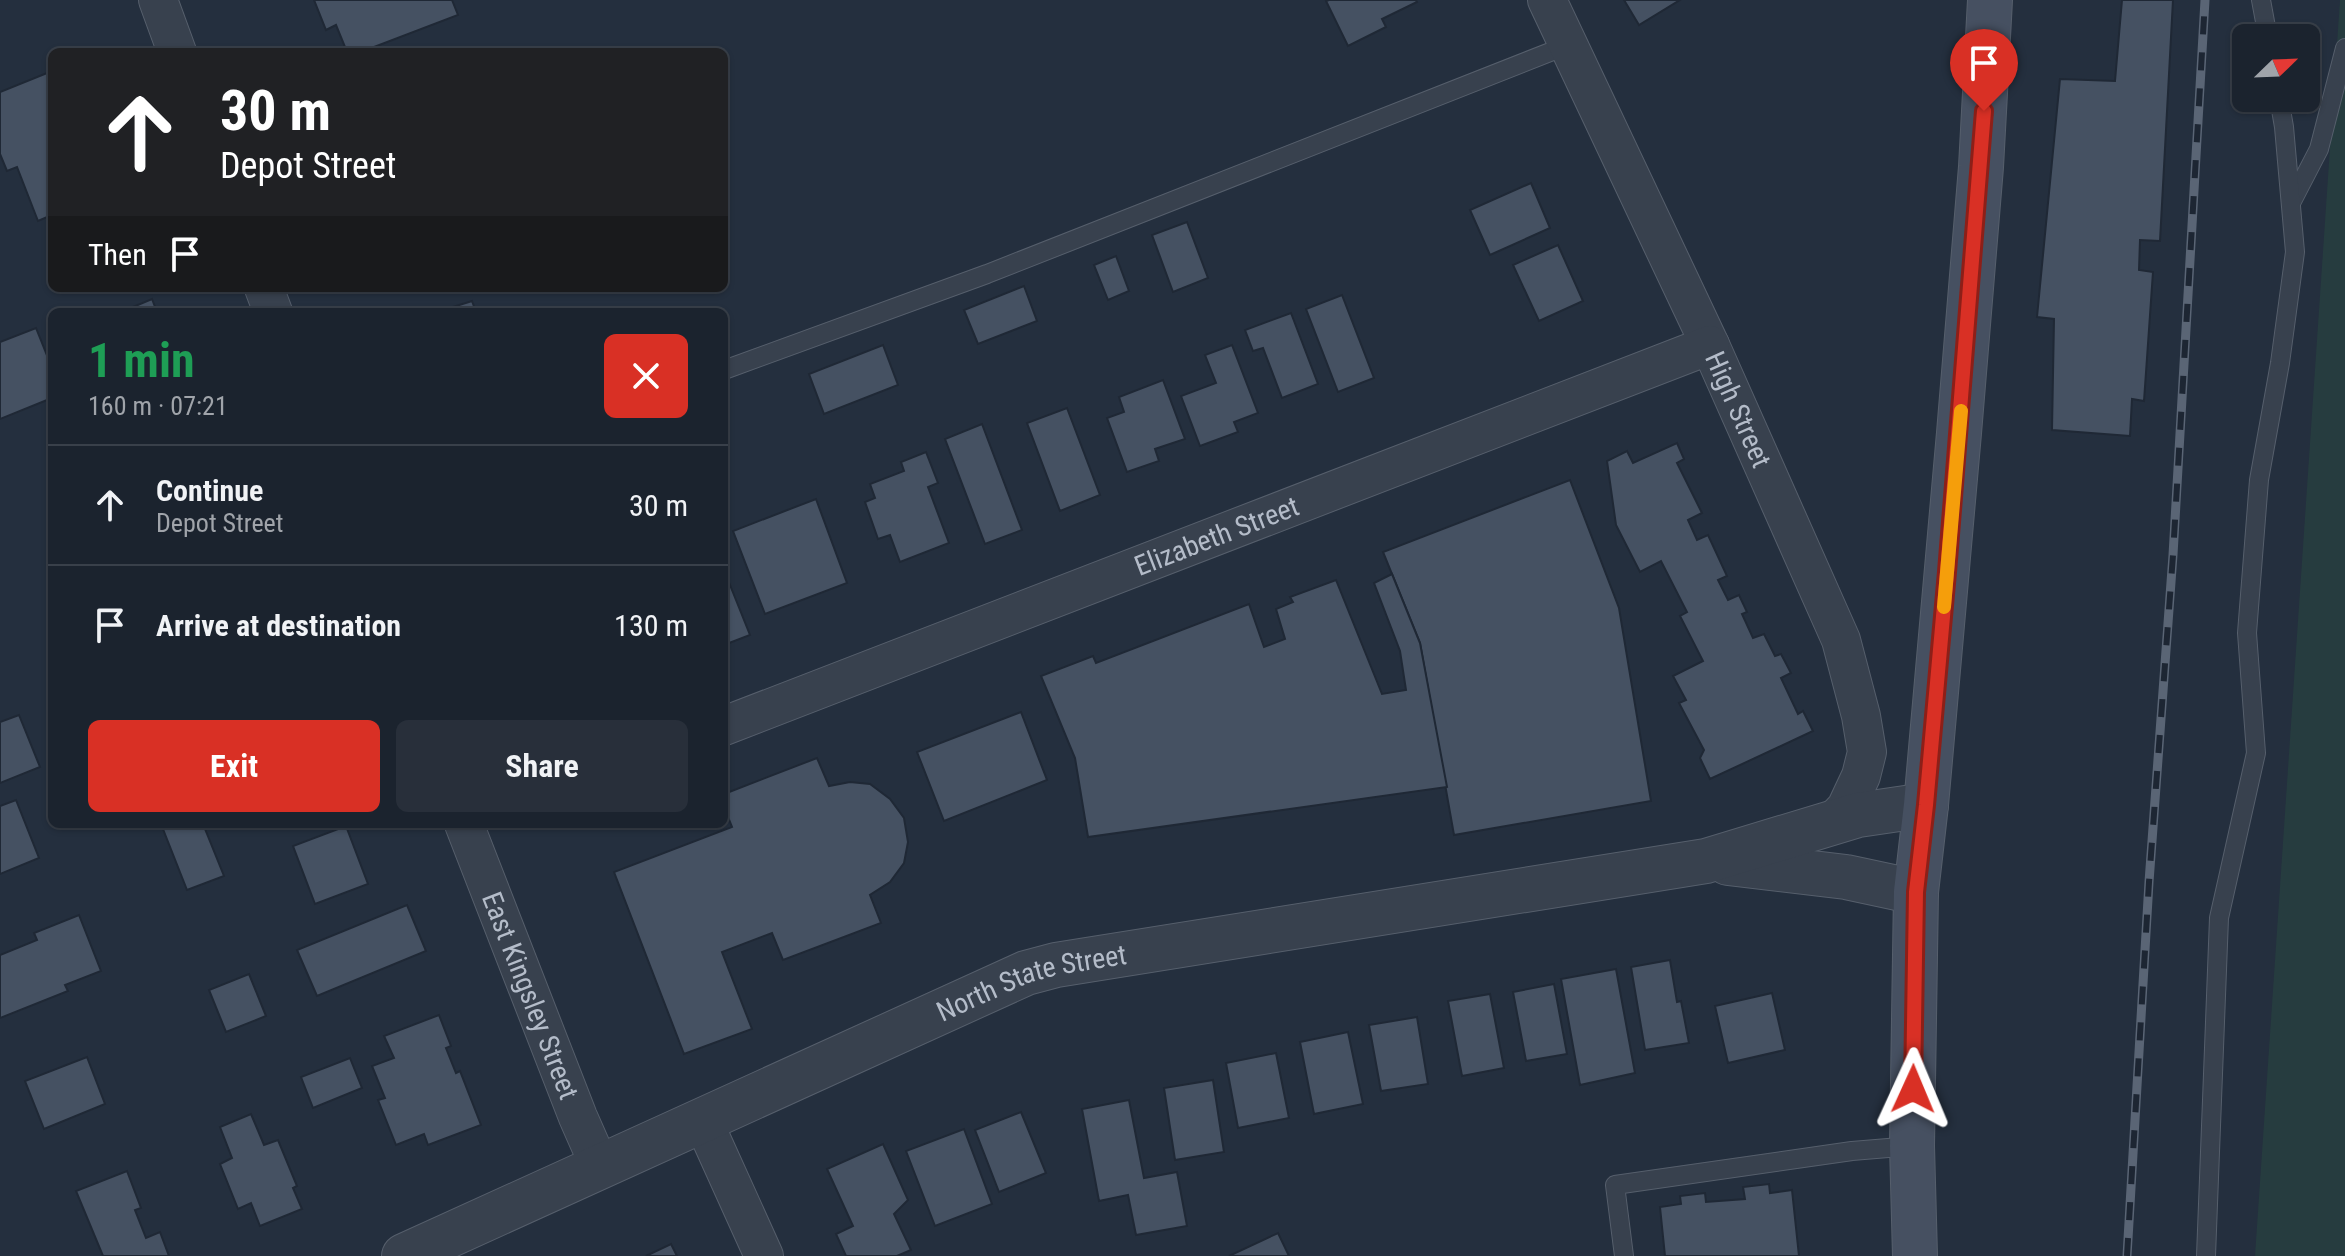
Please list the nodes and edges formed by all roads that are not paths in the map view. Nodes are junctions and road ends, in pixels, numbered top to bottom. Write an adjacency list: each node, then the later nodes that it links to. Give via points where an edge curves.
1 (158, 0): 7 (street)
2 (1547, 0): 6 (street, High Street)
3 (1990, 0): 14 (main road, via 1980,182)
4 (2261, 0): 5 (lane)
5 (2265, 24)
6 (1568, 45): 11 (street, High Street); 12 (lane, via 987,274)
7 (176, 48)
8 (2345, 48): 10 (lane, via 2319,149)
9 (2281, 112): 10 (lane)
10 (2291, 204): 26 (lane, via 2295,252 2259,480 2247,633 2256,753 2219,918)
11 (1710, 345): 13 (street, Elizabeth Street); 15 (street, High Street, via 1841,640 1861,716 1867,752 1861,776 1846,808)
12 (728, 369)
13 (728, 724)
14 (1926, 805): 15 (street); 18 (main road)
15 (1830, 825): 17 (street)
16 (468, 828): 21 (street, East Kingsley Street)
17 (1706, 861): 18 (street, via 1831,875); 19 (street, North State Street, via 1056,965 1026,973)
18 (1916, 892): 20 (main road)
19 (703, 1121): 21 (street, North State Street); 23 (street)
20 (1912, 1146): 24 (lane, via 1615,1185); 25 (main road)
21 (600, 1167): 22 (street, North State Street)
22 (404, 1256)
23 (764, 1256)
24 (1624, 1256)
25 (1915, 1256)
26 (2206, 1256)

